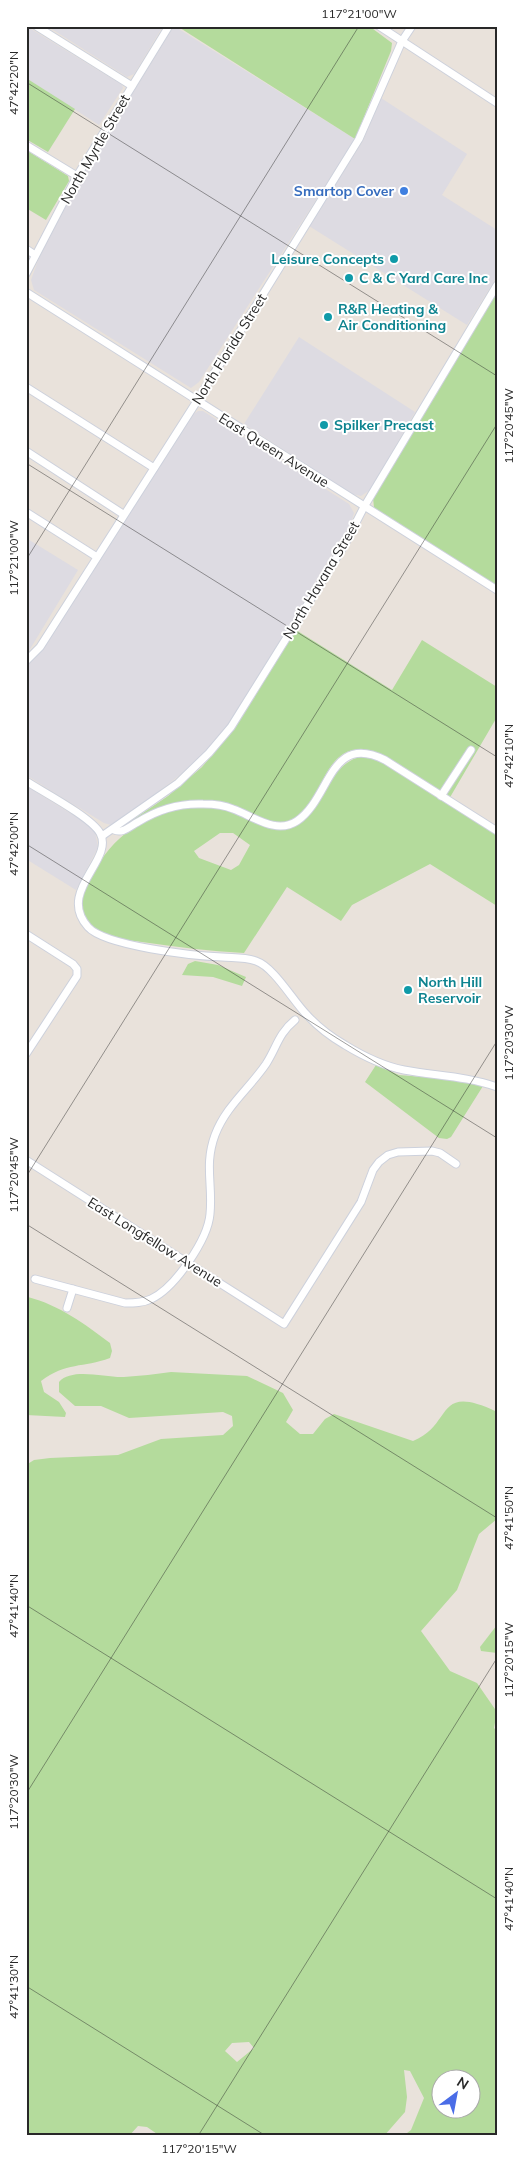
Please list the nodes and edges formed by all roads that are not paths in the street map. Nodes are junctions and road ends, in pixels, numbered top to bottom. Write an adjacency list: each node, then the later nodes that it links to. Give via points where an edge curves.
1 (36, 26): 6 (street)
2 (168, 26): 6 (street, North Myrtle Street)
3 (379, 26): 5 (street)
4 (412, 26): 5 (street, North Florida Street)
5 (402, 41): 7 (street); 16 (street, North Florida Street, via 359,139)
6 (132, 86): 9 (street, North Myrtle Street)
7 (497, 103)
8 (26, 145): 9 (street)
9 (77, 176): 11 (street, North Myrtle Street)
10 (26, 249): 11 (street)
11 (35, 255): 12 (street, North Myrtle Street)
12 (26, 274)
13 (497, 285): 19 (street, North Havana Street)
14 (26, 292): 16 (street, East Queen Avenue)
15 (26, 387): 18 (street)
16 (197, 401): 18 (street, North Florida Street); 19 (street, East Queen Avenue)
17 (26, 451): 21 (street)
18 (154, 468): 21 (street, North Florida Street)
19 (364, 507): 23 (street, East Queen Avenue); 28 (street, North Havana Street, via 345,544 228,732 178,783)
20 (26, 512): 22 (street)
21 (123, 514): 22 (street, North Florida Street)
22 (97, 557): 24 (street, North Florida Street, via 40,646)
23 (497, 590)
24 (26, 661)
25 (471, 750): 27 (street)
26 (26, 781): 30 (street, via 91,823)
27 (440, 796): 28 (street, via 385,760 369,754 355,754 336,765 305,814 288,825 269,824 222,806 194,804 160,811 122,831); 29 (street)
28 (114, 830): 30 (street, North Havana Street)
29 (497, 831)
30 (102, 836): 34 (street, via 101,852 84,882 79,901 84,921 98,935 195,955 258,961 313,1021 360,1054 402,1070 458,1076)
31 (26, 934): 33 (street, via 77,969 77,976)
32 (295, 1020): 37 (street, via 280,1035 266,1063 232,1104 215,1134 208,1170 210,1213 207,1227)
33 (26, 1054)
34 (497, 1087)
35 (26, 1160): 37 (street, East Longfellow Avenue)
36 (456, 1164): 37 (street, East Longfellow Avenue, via 432,1151 398,1152 379,1162 361,1202 284,1324)
37 (188, 1262): 39 (street, via 162,1292 140,1303 125,1303)
38 (34, 1279): 39 (street)
39 (73, 1289): 40 (street)
40 (67, 1308)

